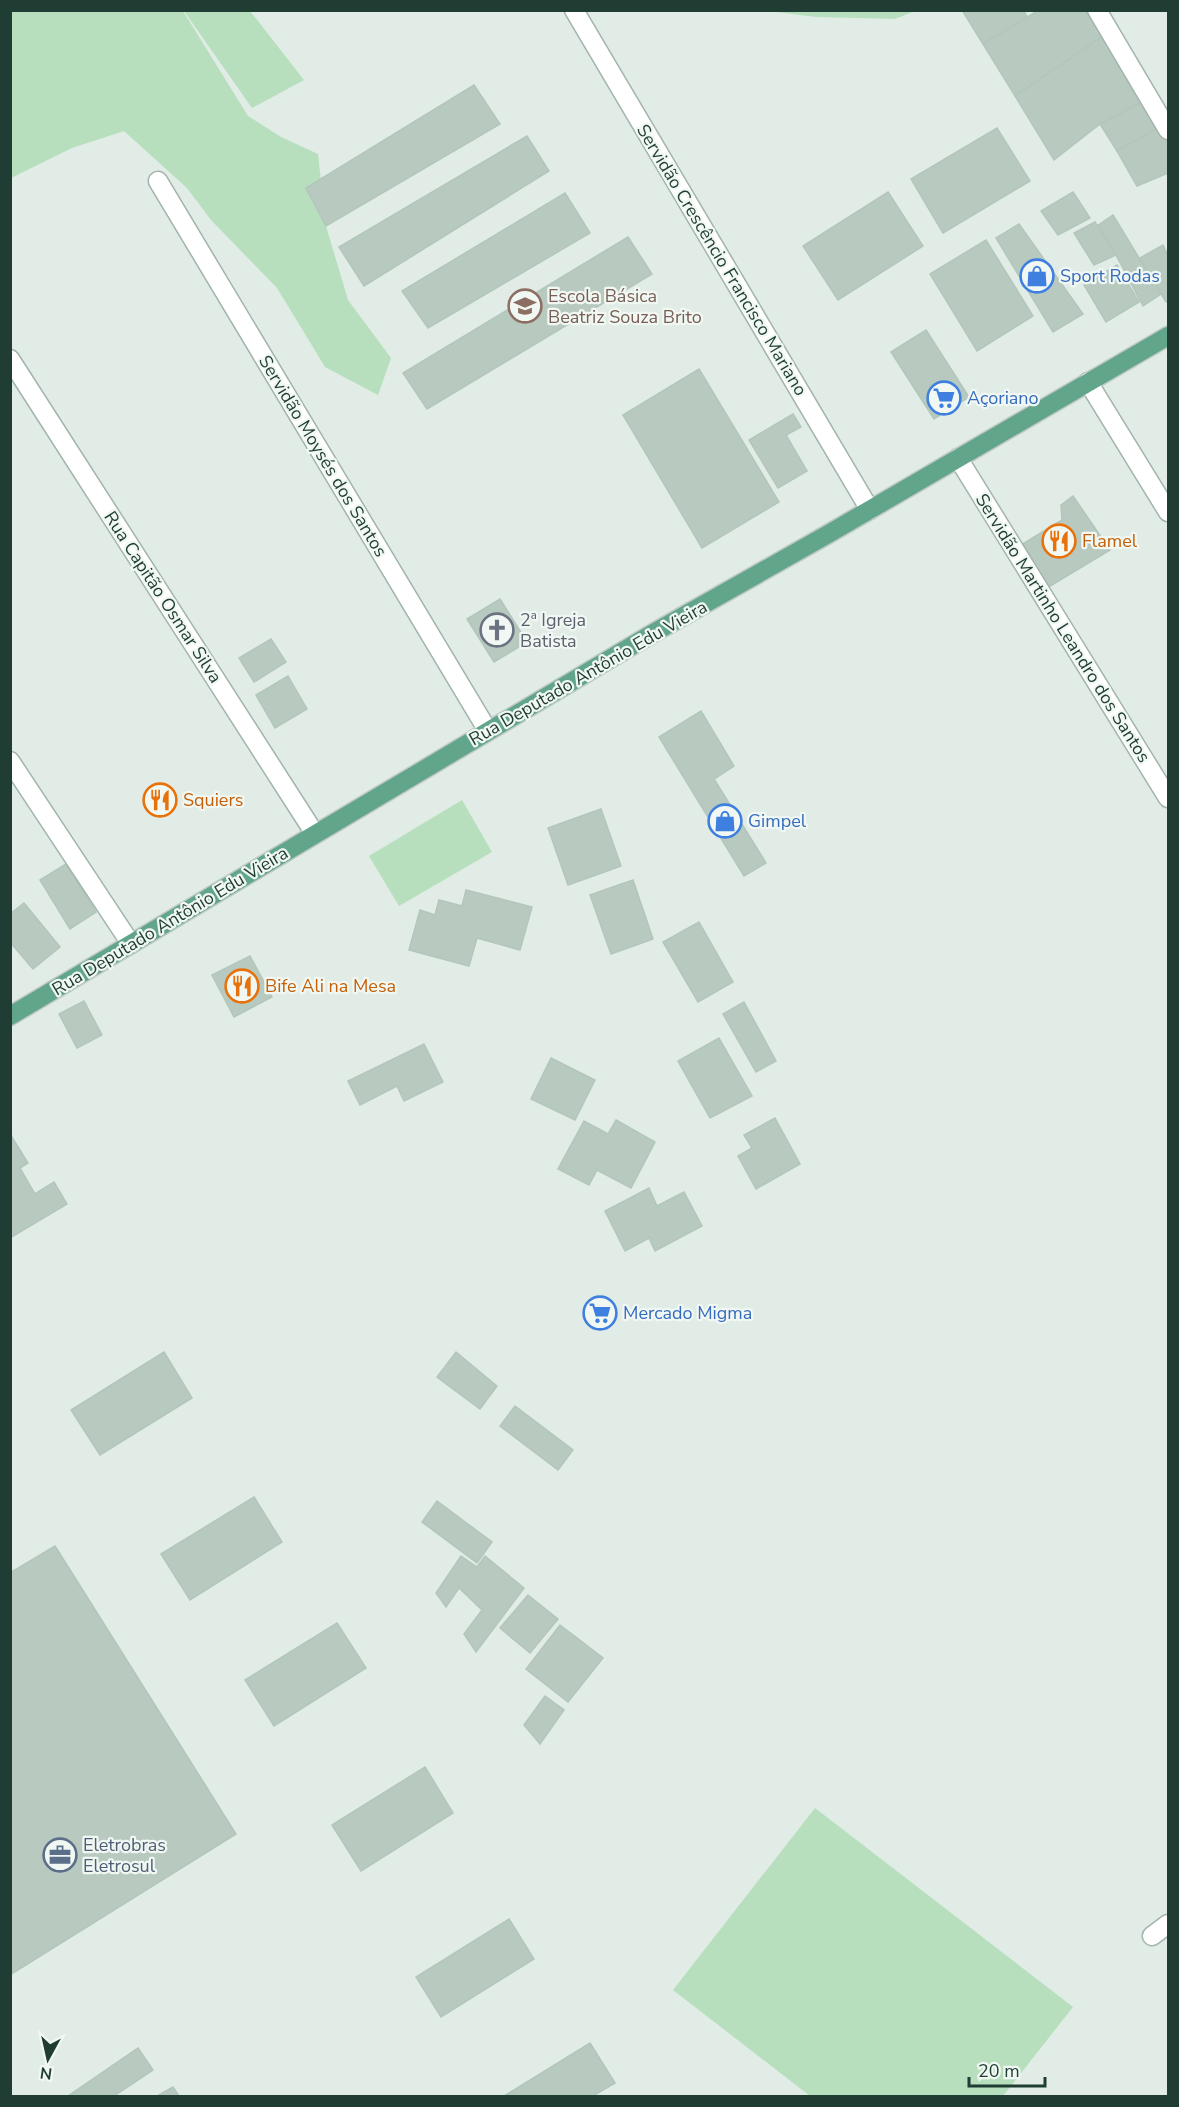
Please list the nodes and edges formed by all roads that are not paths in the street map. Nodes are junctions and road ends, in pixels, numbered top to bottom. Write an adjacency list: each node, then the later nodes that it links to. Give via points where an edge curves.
1 (574, 10): 9 (street, Servidão Crescêncio Francisco Mariano)
2 (1097, 10): 3 (street)
3 (1168, 130)
4 (158, 181): 11 (street, Servidão Moysés dos Santos)
5 (1168, 336): 7 (main road, Rua Deputado Antônio Edu Vieira)
6 (10, 359): 14 (street, Rua Capitão Osmar Silva)
7 (1088, 382): 8 (main road, Rua Deputado Antônio Edu Vieira); 10 (street)
8 (958, 458): 9 (main road, Rua Deputado Antônio Edu Vieira); 13 (street, Servidão Martinho Leandro dos Santos)
9 (870, 510): 11 (main road, Rua Deputado Antônio Edu Vieira)
10 (1168, 512)
11 (488, 731): 14 (main road, Rua Deputado Antônio Edu Vieira)
12 (10, 761): 15 (street)
13 (1168, 798)
14 (315, 834): 15 (main road, Rua Deputado Antônio Edu Vieira)
15 (131, 944): 16 (main road, Rua Deputado Antônio Edu Vieira)
16 (10, 1016)
17 (1168, 1924): 18 (street)
18 (1152, 1936)

